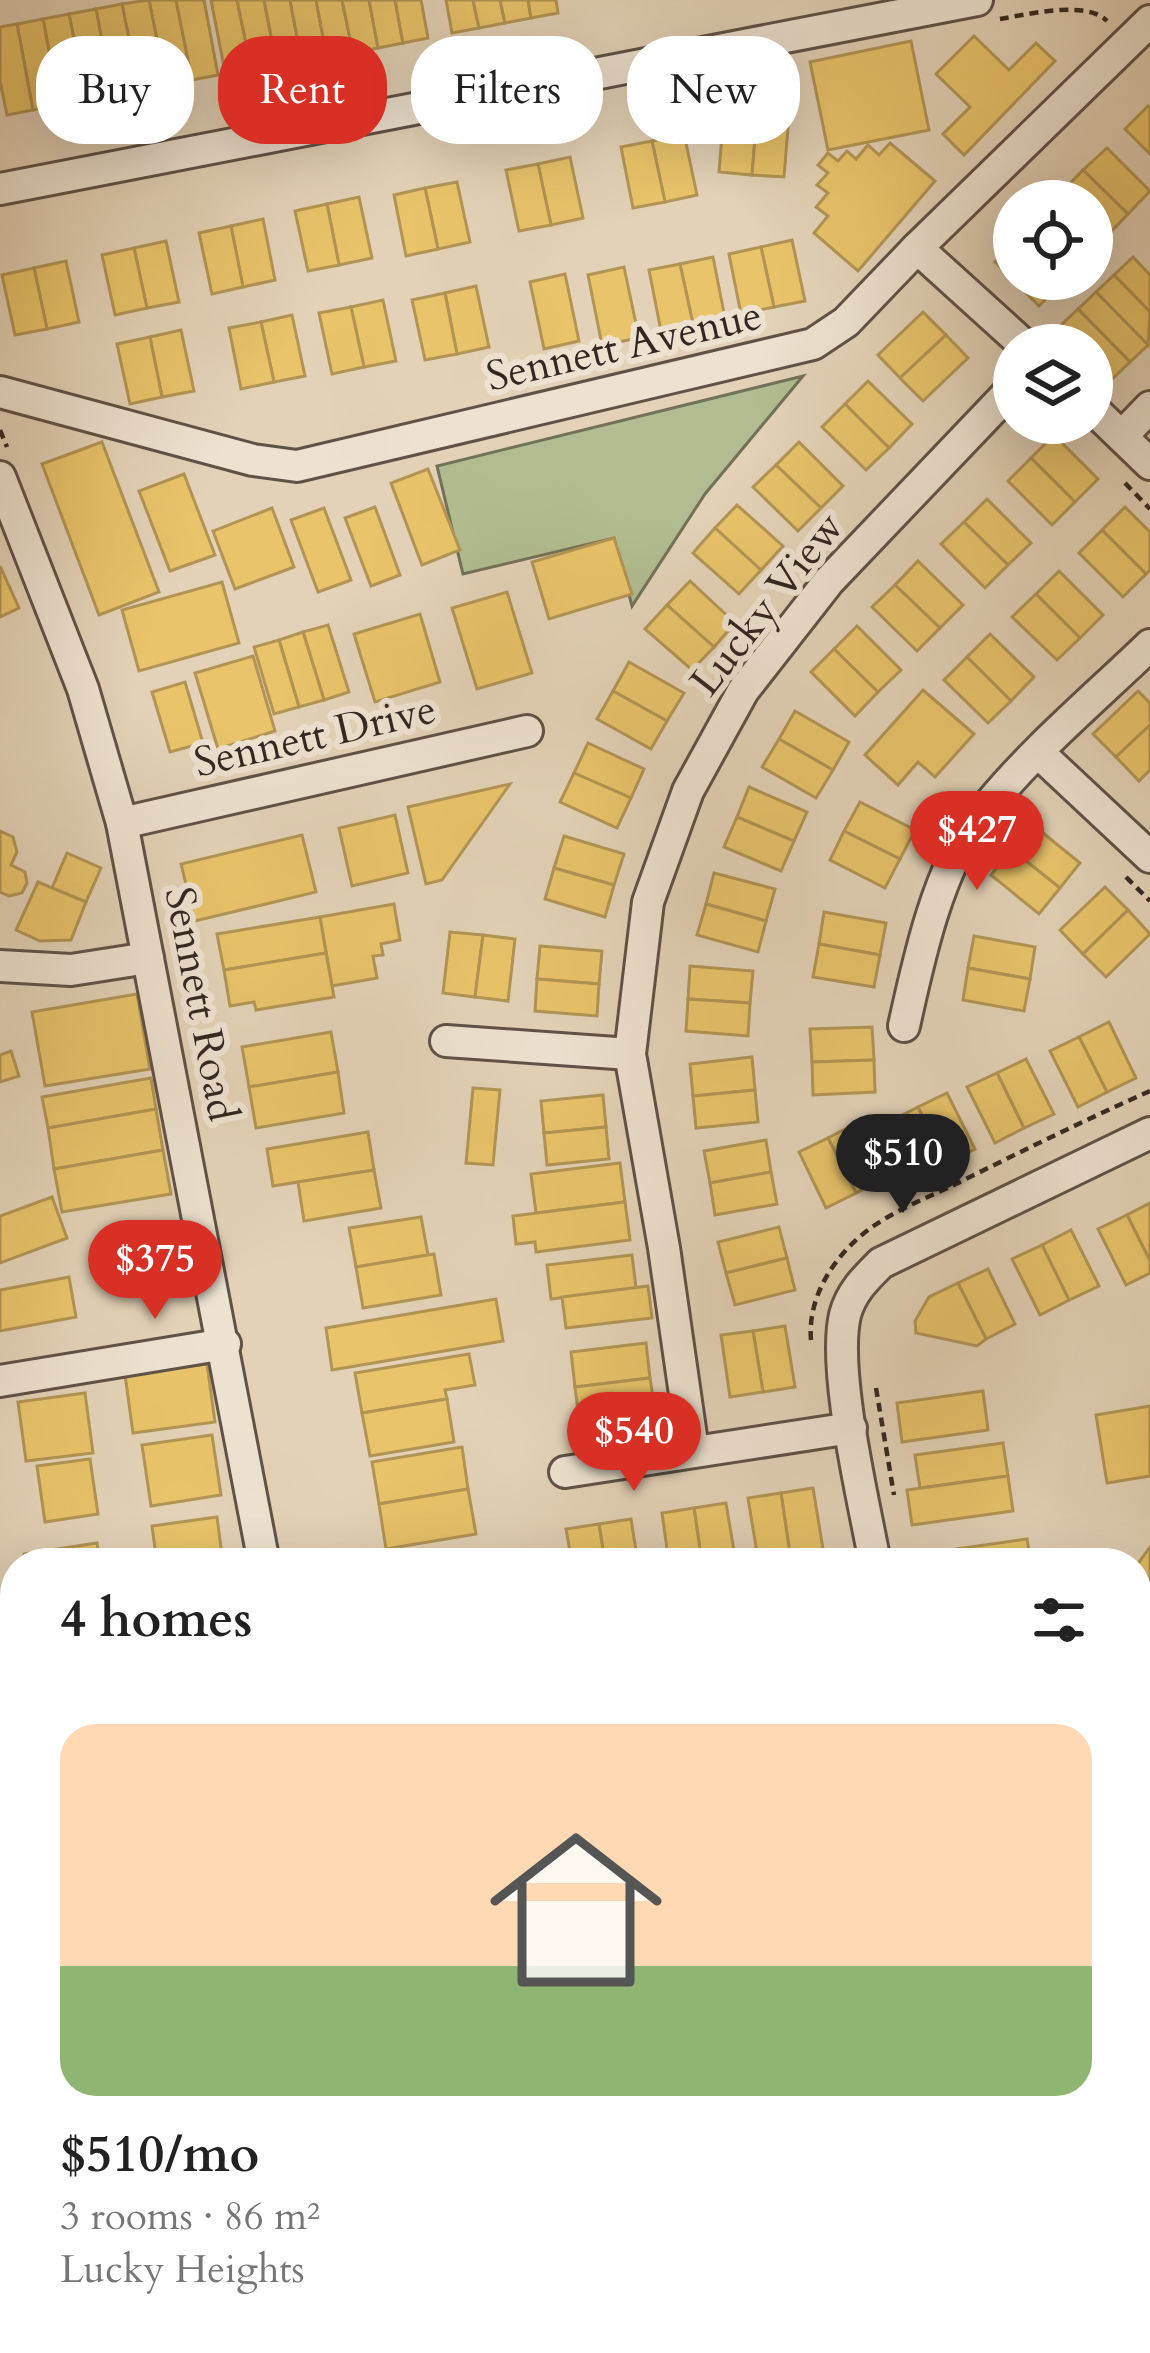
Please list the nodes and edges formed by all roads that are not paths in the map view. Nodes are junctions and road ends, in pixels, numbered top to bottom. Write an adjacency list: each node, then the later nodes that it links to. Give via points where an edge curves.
1 (977, 0): 3 (street)
2 (1150, 21): 4 (street, Sennett Avenue)
3 (0, 189)
4 (916, 248): 5 (street); 6 (street, Sennett Avenue, via 846,322 813,344 297,466)
5 (1001, 324)
6 (0, 392)
7 (1150, 407): 10 (street)
8 (993, 409): 22 (street, Lucky View, via 829,581 743,692 688,791 648,902)
9 (1113, 428): 10 (street)
10 (1122, 436): 11 (street)
11 (1150, 464)
12 (0, 477): 16 (street, Sennett Road, via 83,689)
13 (1150, 645): 15 (street)
14 (527, 731): 16 (street, Sennett Drive)
15 (1040, 754): 17 (street); 20 (street, via 976,819 923,939)
16 (122, 824): 18 (street, Sennett Road)
17 (1150, 857)
18 (148, 958): 19 (street, via 71,970); 24 (street, Sennett Road)
19 (0, 966)
20 (904, 1026)
21 (446, 1041): 22 (street)
22 (630, 1054): 27 (street, Lucky View)
23 (1150, 1133): 26 (street, via 881,1263 856,1287 844,1328)
24 (225, 1345): 25 (street); 29 (street, Sennett Road)
25 (0, 1381)
26 (851, 1428): 27 (street); 30 (street)
27 (693, 1450): 28 (street)
28 (565, 1472)
29 (261, 1548)
30 (872, 1548)

